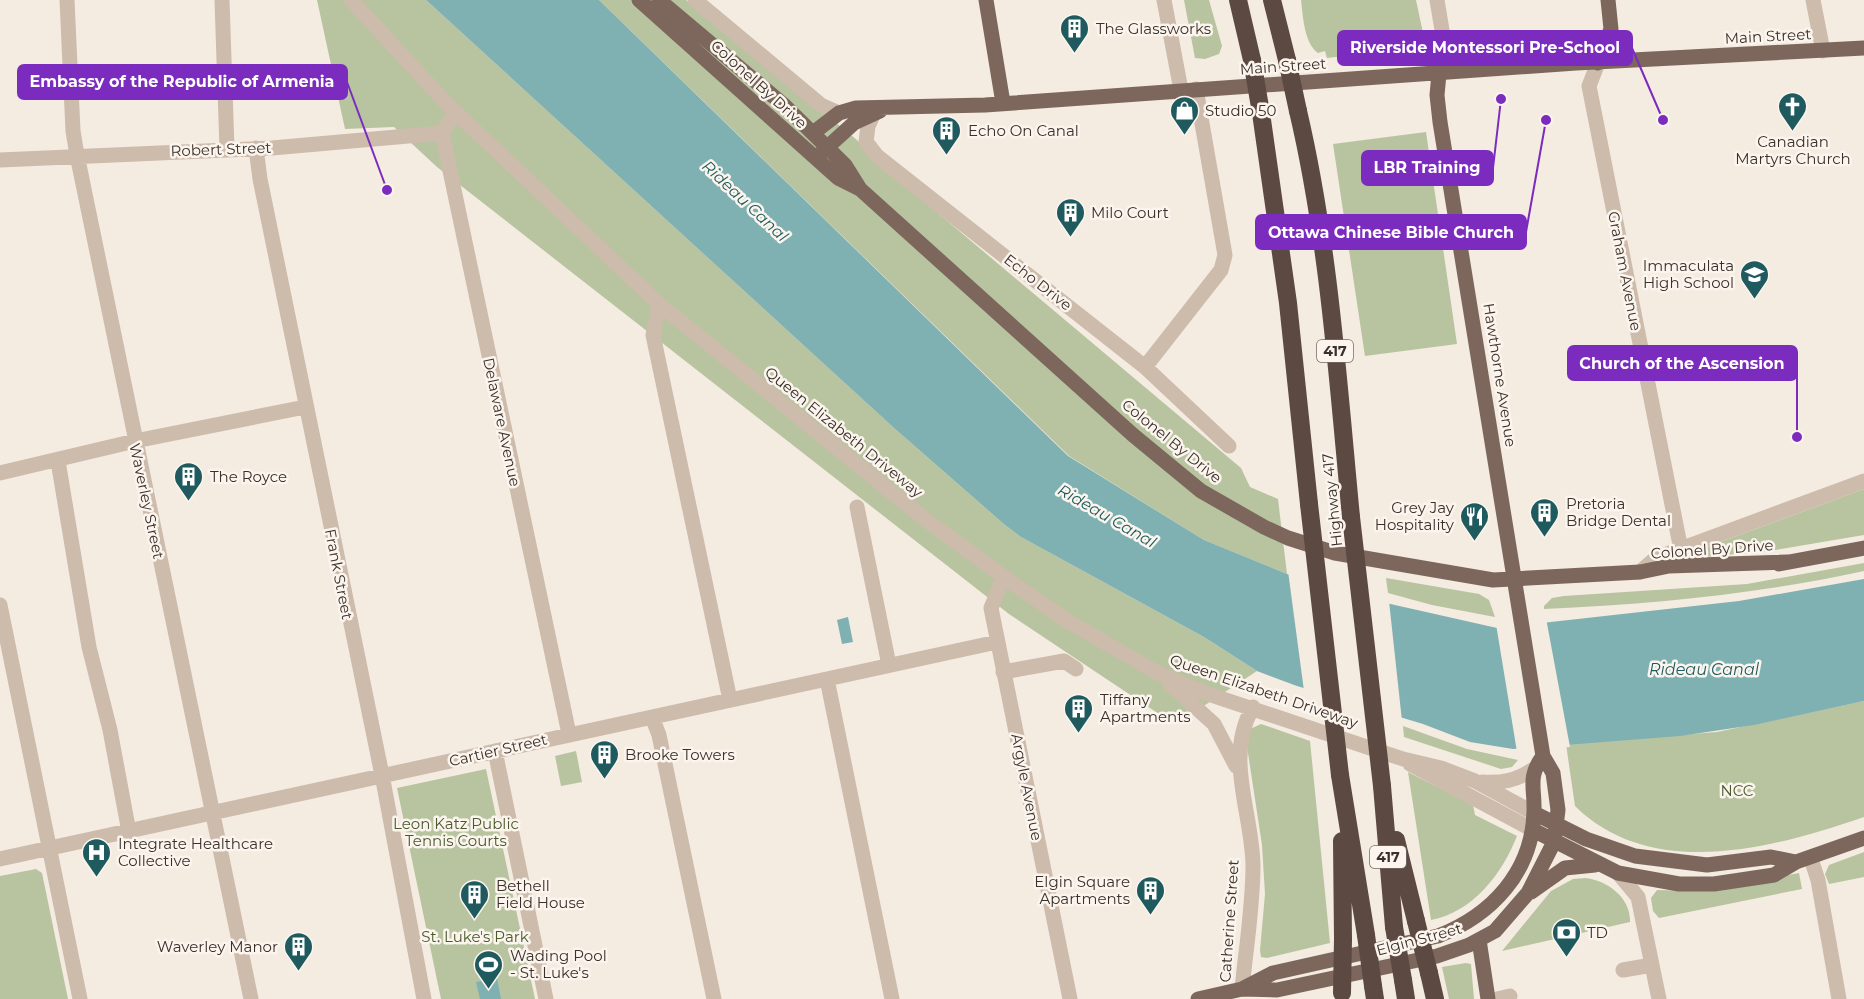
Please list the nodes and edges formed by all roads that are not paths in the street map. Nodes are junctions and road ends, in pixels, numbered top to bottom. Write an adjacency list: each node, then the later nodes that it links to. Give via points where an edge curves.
1 (67, 0): 28 (street, Waverley Street)
2 (222, 0): 27 (street)
3 (351, 0): 21 (street, Queen Elizabeth Driveway)
4 (639, 0): 29 (main road, Colonel By Drive)
5 (659, 0): 23 (main road, Colonel By Drive)
6 (695, 0): 22 (street, via 809,95)
7 (986, 0): 19 (main road)
8 (1164, 0): 18 (street)
9 (1238, 0): 66 (highway, 417, bridge, via 1261,113 1288,303)
10 (1272, 0): 65 (highway, Highway 417 / 417, bridge, via 1313,186 1335,344)
11 (1437, 0): 17 (street, Hawthorne Avenue, via 1444,48)
12 (1608, 0): 16 (main road, via 1611,29)
13 (1813, 0): 15 (street)
14 (1864, 48): 15 (main road, Main Street)
15 (1822, 51): 16 (main road, Main Street)
16 (1598, 63): 17 (main road, Main Street); 42 (street, Graham Avenue, via 1589,86)
17 (1439, 74): 18 (main road, Main Street); 45 (main road, Hawthorne Avenue, via 1440,122)
18 (1188, 90): 19 (main road, Main Street); 33 (street, via 1225,255 1221,270)
19 (1003, 103): 20 (main road, Main Street)
20 (879, 111): 22 (main road, Main Street, via 856,108); 25 (main road, Main Street, via 854,123); 33 (street, Echo Drive, via 868,126 866,142 877,156)
21 (455, 112): 24 (street); 32 (street, Queen Elizabeth Driveway)
22 (839, 113): 23 (main road, Main Street)
23 (813, 133): 25 (main road, Colonel By Drive)
24 (442, 134): 26 (street, Robert Street); 57 (street, Delaware Avenue)
25 (827, 147): 29 (main road, Main Street); 31 (main road, Colonel By Drive, via 845,165)
26 (256, 148): 27 (street, Robert Street); 34 (street, Frank Street)
27 (227, 149): 28 (street, Robert Street)
28 (77, 155): 30 (street, Robert Street); 35 (street, Waverley Street)
29 (815, 159): 31 (main road, Colonel By Drive, via 838,178)
30 (0, 160)
31 (860, 189): 45 (main road, Colonel By Drive, via 1133,435 1201,491 1264,527 1335,553 1493,580)
32 (659, 304): 44 (street, Queen Elizabeth Driveway, via 917,513); 54 (street, via 653,335)
33 (1144, 367): 36 (street, Echo Drive)
34 (305, 406): 35 (street); 63 (street, Frank Street)
35 (135, 441): 37 (street); 67 (street, Waverley Street)
36 (1229, 446)
37 (58, 461): 38 (street); 71 (street, via 90,647)
38 (0, 473)
39 (1864, 481): 42 (street)
40 (857, 507): 49 (street)
41 (1864, 548): 43 (main road, Colonel By Drive, via 1727,573 1667,576)
42 (1681, 550): 43 (street, via 1656,558)
43 (1640, 572): 45 (main road, Colonel By Drive)
44 (1004, 577): 47 (street, Argyle Avenue, via 991,608); 52 (street, Queen Elizabeth Driveway, via 1069,622)
45 (1514, 580): 59 (main road, Hawthorne Avenue)
46 (0, 605): 48 (street)
47 (997, 642): 49 (street, Cartier Street); 51 (street, Argyle Avenue)
48 (6, 663): 74 (street)
49 (890, 665): 53 (street, Cartier Street)
50 (1076, 669): 51 (street, via 1064,662)
51 (1003, 672): 92 (street, Argyle Avenue)
52 (1156, 672): 55 (street, Queen Elizabeth Driveway, via 1202,692); 62 (street, via 1214,724)
53 (826, 679): 54 (street, Cartier Street); 91 (street)
54 (730, 700): 56 (street, Cartier Street)
55 (1254, 707): 60 (street, Queen Elizabeth Driveway); 62 (street, via 1241,734)
56 (652, 717): 57 (street, Cartier Street); 90 (street)
57 (569, 734): 58 (street, Cartier Street)
58 (495, 751): 63 (street, Cartier Street); 89 (street)
59 (1543, 756): 61 (main road); 69 (main road, Hawthorne Avenue, via 1553,773)
60 (1403, 759): 64 (street, Queen Elizabeth Driveway, via 1420,761); 70 (street, Queen Elizabeth Driveway)
61 (1532, 770): 64 (street, via 1505,783); 68 (main road)
62 (1239, 774): 84 (street, Catherine Street, via 1253,865)
63 (382, 775): 67 (street, Cartier Street); 88 (street, Frank Street)
64 (1475, 781): 68 (street, Queen Elizabeth Driveway)
65 (1382, 786): 94 (highway, Highway 417 / 417, bridge, via 1394,927); 95 (highway, bridge)
66 (1343, 804): 83 (highway, 417, bridge); 85 (highway, bridge)
67 (213, 813): 71 (street, Cartier Street); 87 (street, Waverley Street)
68 (1534, 813): 69 (main road, Queen Elizabeth Driveway); 70 (main road)
69 (1558, 825): 73 (main road, Hawthorne Avenue); 76 (main road, Queen Elizabeth Driveway, via 1635,856 1667,862 1707,865 1771,857)
70 (1533, 830): 73 (main road, Queen Elizabeth Driveway); 84 (main road, Elgin Street, via 1522,863 1505,891 1455,930 1273,973)
71 (129, 832): 74 (street, Cartier Street)
72 (1864, 838): 76 (main road, Queen Elizabeth Driveway)
73 (1554, 842): 77 (main road, Queen Elizabeth Driveway); 79 (main road, Elgin Street)
74 (49, 848): 75 (street, Cartier Street); 86 (street)
75 (0, 859)
76 (1803, 860): 78 (main road, Queen Elizabeth Driveway, via 1774,875 1714,884 1679,884); 98 (street, via 1818,880)
77 (1598, 865): 78 (main road, Queen Elizabeth Driveway); 79 (main road, via 1565,868)
78 (1618, 873): 81 (street, via 1638,897)
79 (1528, 893): 80 (main road, Elgin Street, via 1509,917)
80 (1479, 940): 84 (main road, Elgin Street, via 1437,956); 96 (main road)
81 (1652, 964): 82 (street); 97 (street)
82 (1623, 970)
83 (1374, 993)
84 (1243, 994): 93 (main road, Elgin Street)
85 (1342, 996)
86 (80, 999)
87 (251, 999)
88 (424, 999)
89 (546, 999)
90 (714, 999)
91 (892, 999)
92 (1070, 999)
93 (1198, 999)
94 (1406, 999)
95 (1435, 999)
96 (1488, 999)
97 (1659, 999)
98 (1839, 999)

